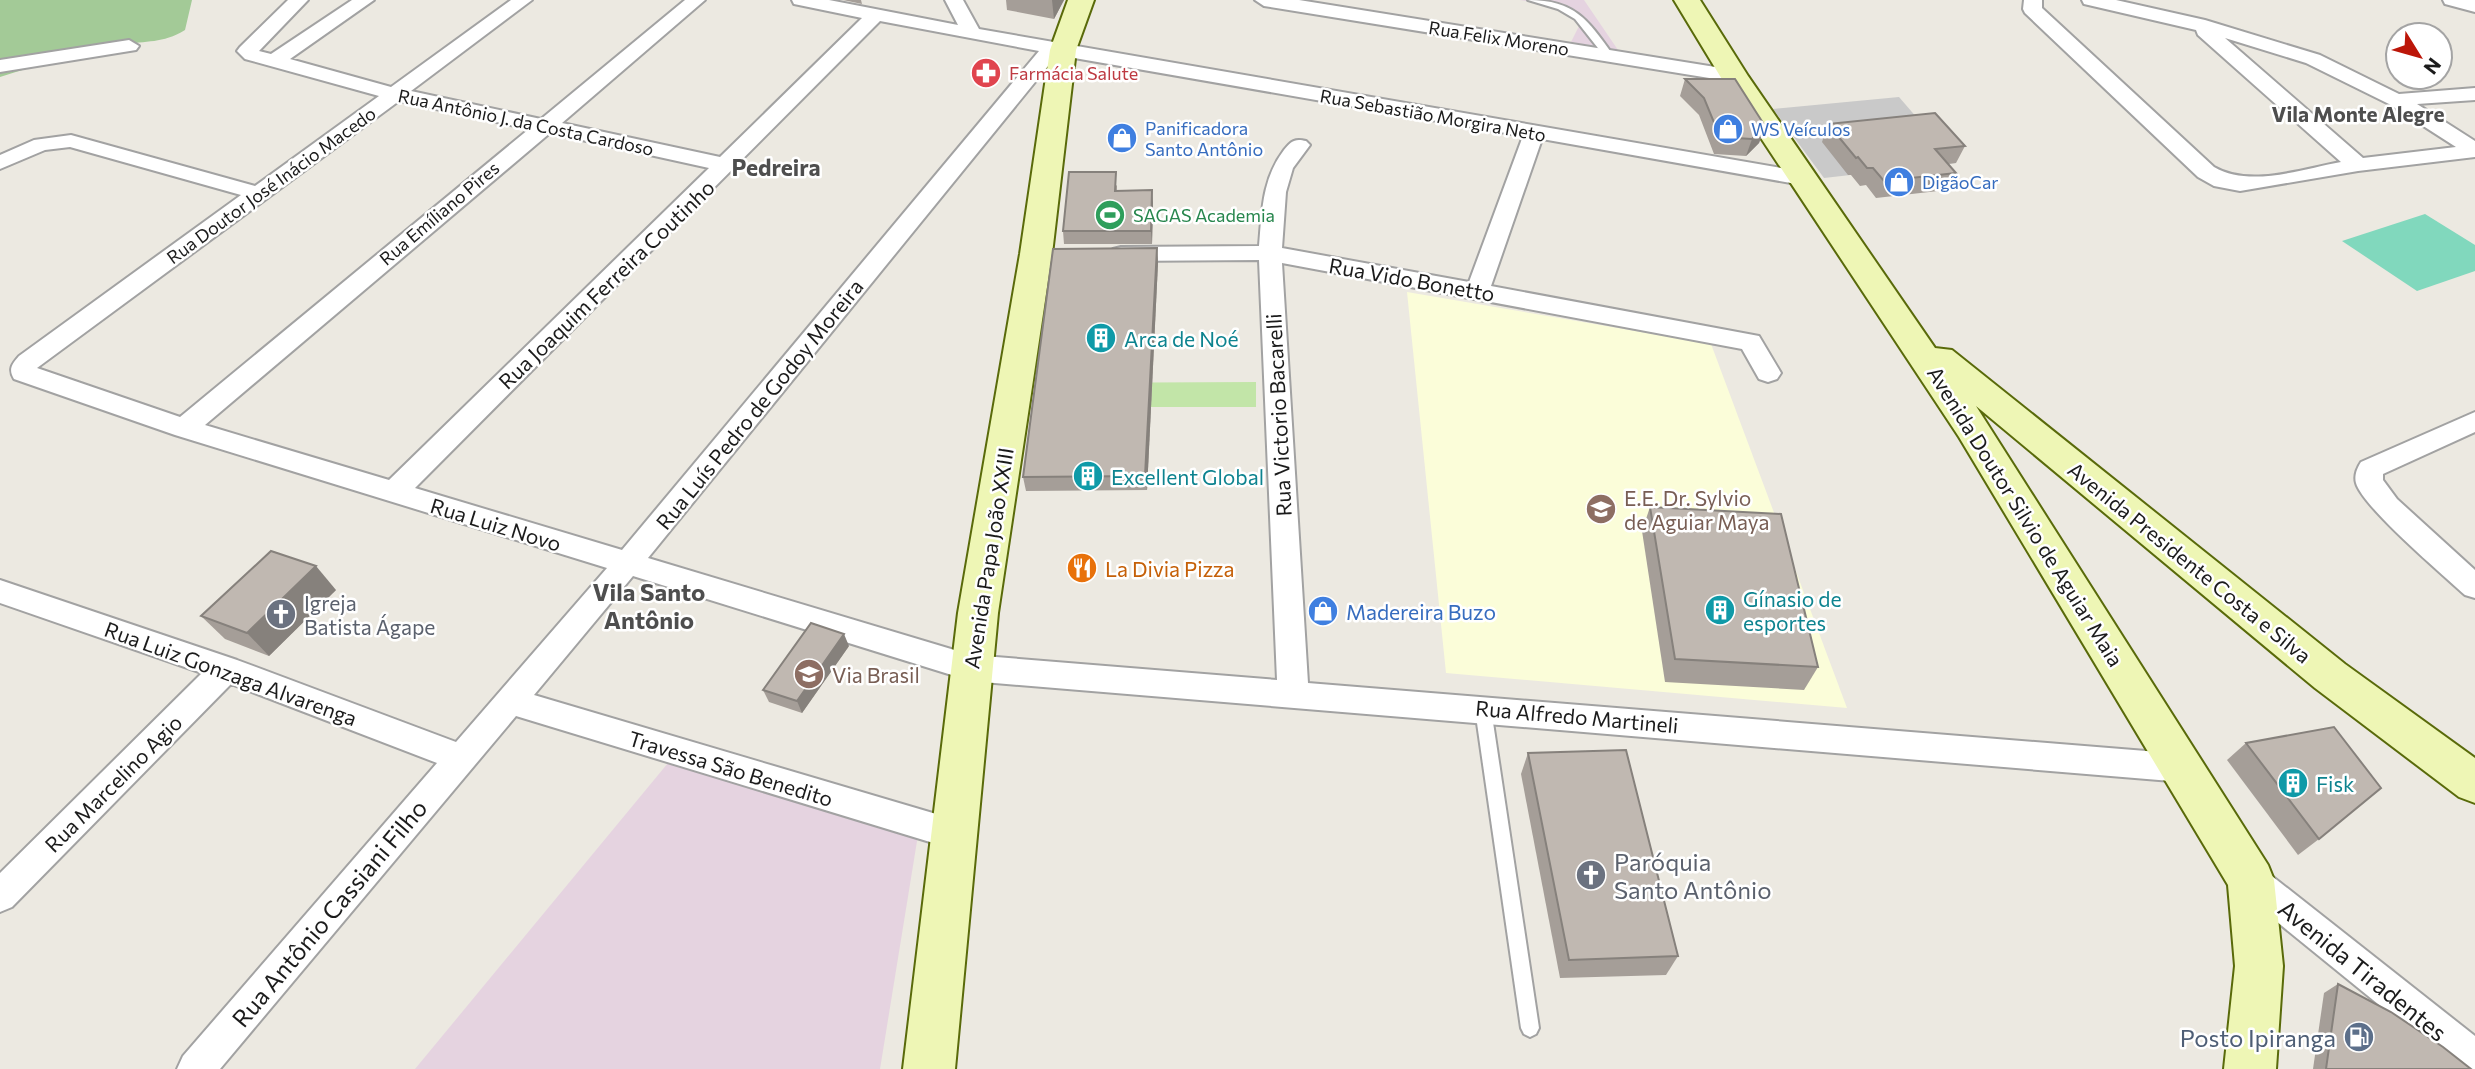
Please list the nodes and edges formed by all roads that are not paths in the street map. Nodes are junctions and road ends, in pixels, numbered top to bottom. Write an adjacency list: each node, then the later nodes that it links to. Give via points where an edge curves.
1 (299, 0): 21 (street, Rua Antônio J. da Costa Cardoso, via 247,51)
2 (365, 0): 21 (street)
3 (523, 0): 24 (street, Rua Doutor José Inácio Macedo)
4 (696, 0): 27 (street, Rua Emíliano Pires)
5 (801, 0): 15 (street, Rua Sebastião Morgira Neto)
6 (954, 0): 17 (street)
7 (1081, 0): 19 (main road, Avenida Papa João XXIII)
8 (1264, 0): 20 (street, Rua Felix Moreno)
9 (1533, 0): 20 (lane, via 1578,13)
10 (1687, 0): 23 (main road, Avenida Doutor Silvio de Aguiar Maia)
11 (2033, 0): 33 (street, via 2032,9 2206,172 2222,181 2269,181)
12 (2091, 0): 16 (street)
13 (2452, 0): 14 (street)
14 (2475, 6)
15 (876, 15): 17 (street, Rua Sebastião Morgira Neto); 32 (street, Rua Joaquim Ferreira Coutinho)
16 (2198, 24): 26 (street, via 2313,59); 33 (street)
17 (972, 34): 19 (street, Rua Sebastião Morgira Neto)
18 (129, 46): 22 (street)
19 (1058, 49): 28 (street, Rua Sebastião Morgira Neto); 47 (street, Rua Luís Pedro de Godoy Moreira); 50 (main road, Avenida Papa João XXIII, via 1049,254)
20 (1608, 55): 23 (street, Rua Felix Moreno)
21 (274, 61): 24 (street, Rua Antônio J. da Costa Cardoso)
22 (0, 66)
23 (1734, 76): 34 (main road, Avenida Doutor Silvio de Aguiar Maia)
24 (396, 94): 27 (street, Rua Antônio J. da Costa Cardoso); 35 (street, Rua Doutor José Inácio Macedo)
25 (2475, 94): 26 (street)
26 (2396, 100): 30 (street)
27 (543, 126): 32 (street, Rua Antônio J. da Costa Cardoso); 44 (street, Rua Emíliano Pires)
28 (1534, 133): 34 (street, Rua Sebastião Morgira Neto); 38 (street)
29 (1299, 145): 36 (street, Rua Victorio Bacarelli, via 1282,167 1275,192)
30 (2475, 150): 33 (street)
31 (3, 163): 35 (street, via 41,144 71,141)
32 (727, 165): 46 (street, Rua Joaquim Ferreira Coutinho)
33 (2358, 165)
34 (1802, 178): 39 (main road, Avenida Doutor Silvio de Aguiar Maia)
35 (260, 194): 40 (street, Rua Doutor José Inácio Macedo, via 28,362)
36 (1270, 253): 37 (street, Rua Vido Bonetto); 38 (street, Rua Vido Bonetto); 52 (street, Rua Victorio Bacarelli)
37 (1103, 254)
38 (1478, 291): 41 (street, Rua Vido Bonetto, via 1750,342)
39 (1911, 334): 43 (main road, Avenida Presidente Costa e Silva); 45 (main road, Avenida Doutor Silvio de Aguiar Maia)
40 (23, 373): 44 (street, Rua Luiz Novo)
41 (1768, 373)
42 (2475, 421): 48 (street, via 2370,469 2369,482 2387,506)
43 (2017, 422): 45 (main road); 57 (main road, Avenida Presidente Costa e Silva, via 2330,676)
44 (184, 428): 46 (street, Rua Luiz Novo)
45 (1972, 428): 56 (main road, Avenida Doutor Silvio de Aguiar Maia)
46 (393, 493): 47 (street, Rua Luiz Novo)
47 (628, 563): 50 (street, Rua Luiz Novo); 53 (street, Rua Luís Pedro de Godoy Moreira)
48 (2475, 587)
49 (0, 591): 51 (street, Rua Luiz Gonzaga Alvarenga)
50 (971, 668): 52 (street, Rua Alfredo Martineli); 58 (main road, Avenida Papa João XXIII)
51 (226, 669): 55 (street, Rua Luiz Gonzaga Alvarenga); 60 (street, Rua Marcelino Agio)
52 (1293, 693): 54 (street, Rua Alfredo Martineli)
53 (509, 701): 55 (street, Rua Luís Pedro de Godoy Moreira); 58 (street, Travessa São Benedito)
54 (1483, 709): 56 (street, Rua Alfredo Martineli); 61 (lane)
55 (462, 758): 63 (street, Rua Antônio Cassiani Filho)
56 (2183, 768): 59 (main road, Avenida Doutor Silvio de Aguiar Maia)
57 (2475, 783)
58 (953, 834): 64 (main road, Avenida Papa João XXIII)
59 (2251, 880): 62 (street, Avenida Tiradentes); 65 (main road, Avenida Doutor Silvio de Aguiar Maia, via 2259,966)
60 (0, 896)
61 (1530, 1028)
62 (2475, 1059)
63 (196, 1069)
64 (929, 1069)
65 (2250, 1069)

